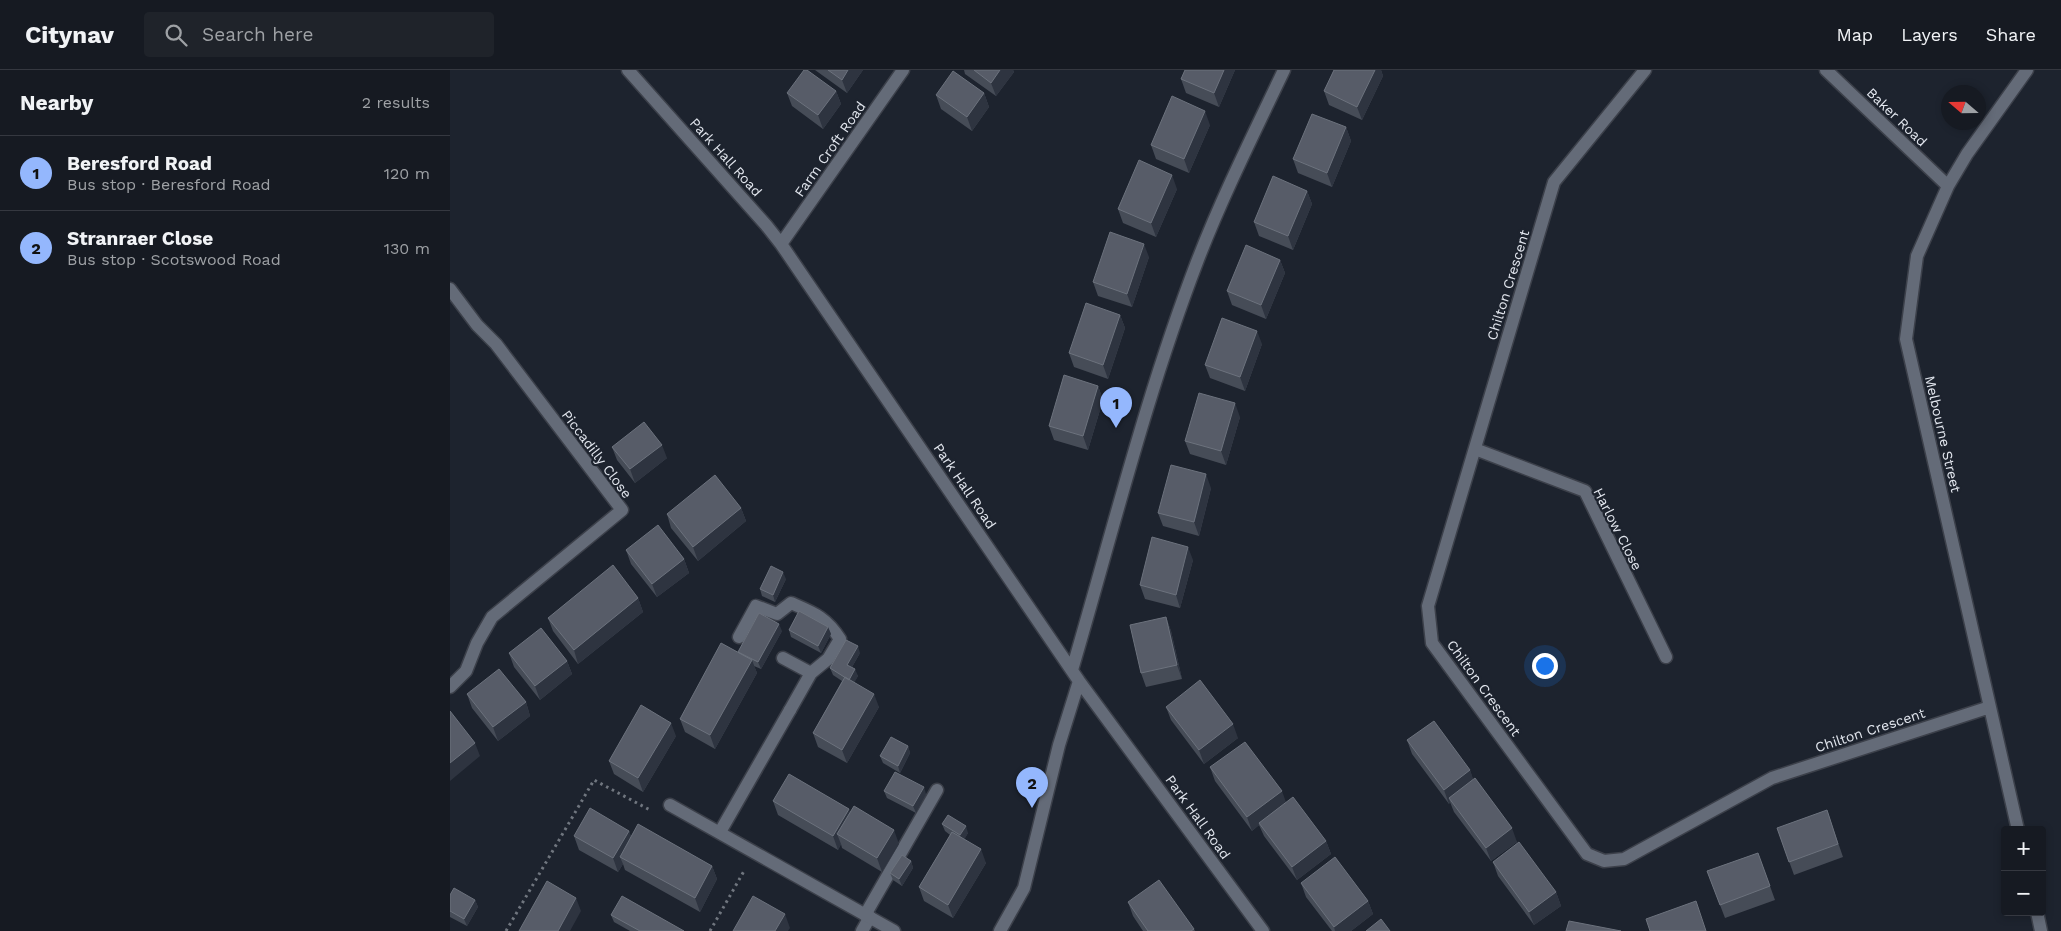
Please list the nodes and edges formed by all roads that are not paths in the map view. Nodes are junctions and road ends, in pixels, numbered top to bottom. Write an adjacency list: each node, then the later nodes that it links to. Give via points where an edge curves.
1 (628, 70): 8 (street, Park Hall Road)
2 (903, 70): 8 (street, Farm Croft Road)
3 (1284, 70): 15 (street, via 1197,262 1157,378)
4 (1645, 70): 10 (street, Chilton Crescent, via 1554,182)
5 (1826, 70): 7 (street, Baker Road)
6 (2027, 70): 7 (street, Melbourne Street)
7 (1948, 186): 17 (street, Melbourne Street, via 1917,256 1906,339)
8 (781, 244): 15 (street, Park Hall Road)
9 (450, 289): 16 (street, Piccadilly Close, via 496,344 622,510 492,617 466,672)
10 (1475, 449): 12 (street, Harlow Close, via 1585,491); 17 (street, Chilton Crescent, via 1428,606 1432,643 1587,854 1604,861 1624,859 1772,778)
11 (739, 637): 14 (street, via 756,606 777,614 791,603 821,616 840,639 828,659)
12 (1666, 657)
13 (783, 658): 14 (street)
14 (812, 673): 21 (street)
15 (1076, 675): 26 (street, via 1024,888); 27 (street, Park Hall Road)
16 (450, 687)
17 (1990, 707): 20 (street, Melbourne Street)
18 (937, 790): 22 (street)
19 (670, 805): 21 (street)
20 (2017, 826)
21 (720, 832): 22 (street)
22 (867, 916): 24 (street); 25 (street)
23 (2038, 916): 28 (street)
24 (862, 931)
25 (894, 931)
26 (1000, 931)
27 (1263, 931)
28 (2041, 931)

